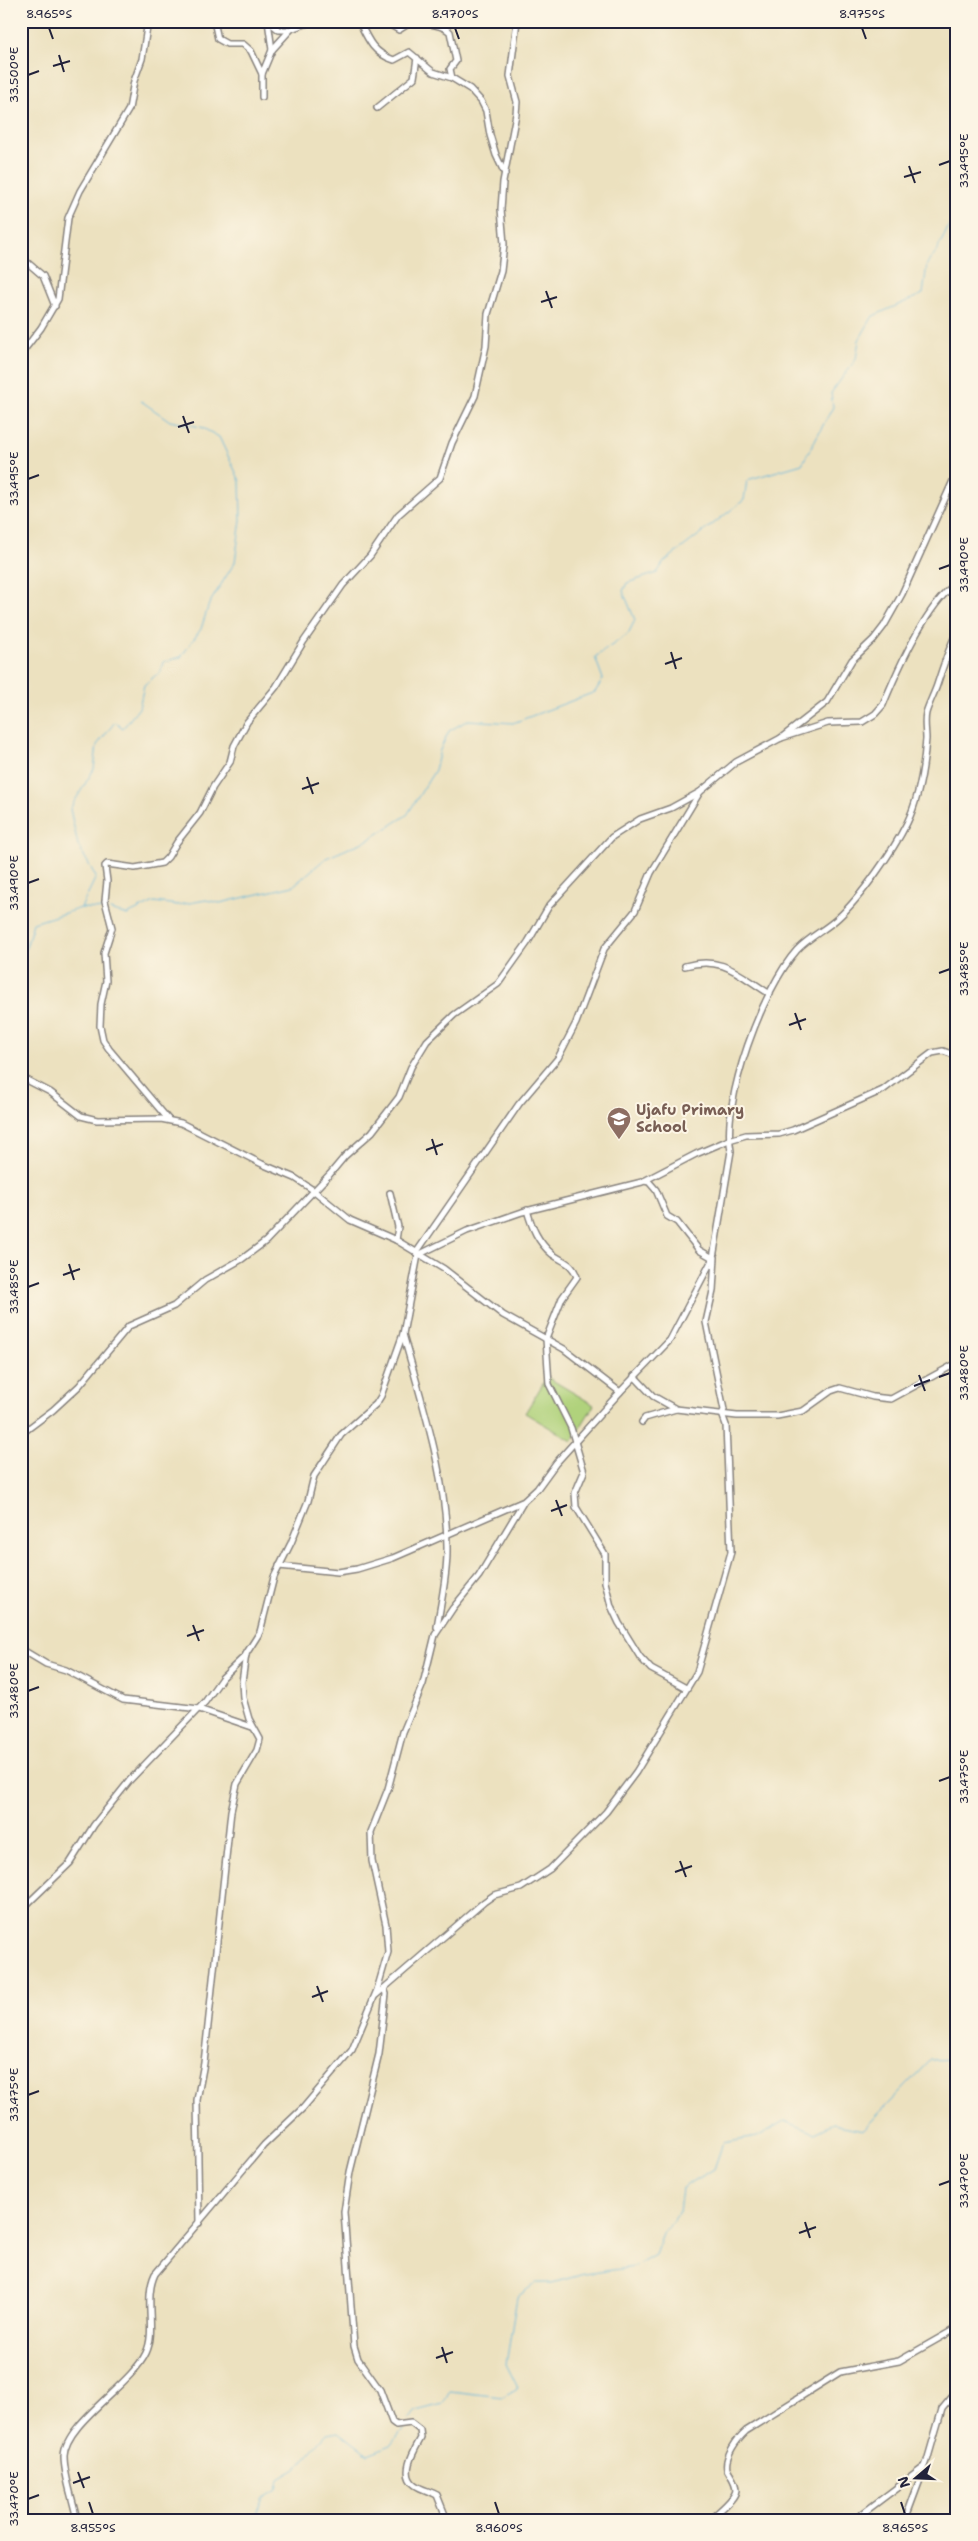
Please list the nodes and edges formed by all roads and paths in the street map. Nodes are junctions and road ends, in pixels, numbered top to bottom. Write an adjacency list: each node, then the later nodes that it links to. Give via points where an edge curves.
1 (148, 21): 19 (street, via 129,109 80,191 68,218 62,252 62,280)
2 (214, 21): 13 (street, via 218,39 227,44 244,44)
3 (268, 21): 10 (street, via 279,30); 11 (street)
4 (314, 21): 10 (street)
5 (359, 21): 12 (street, via 370,46 385,57 396,60 408,52)
6 (413, 21): 9 (street, via 399,30)
7 (423, 21): 14 (street, via 439,24 450,32 456,61 450,69)
8 (517, 21): 17 (street, via 510,76 516,114)
9 (391, 22)
10 (290, 30): 11 (street)
11 (272, 50): 13 (street)
12 (417, 58): 14 (street, via 433,72); 16 (street, via 414,78)
13 (262, 74): 15 (street)
14 (452, 78): 17 (street, via 473,92 485,108 491,139)
15 (262, 97)
16 (377, 108)
17 (505, 174): 30 (street, via 501,209 504,258 488,314 474,402 452,443 440,478 398,515 370,556 344,585 276,687 247,722 234,746 230,762 168,857 162,862 135,868 105,866 105,901 112,928 104,953 106,981 101,1004 101,1036)
18 (21, 257): 19 (street, via 44,276)
19 (55, 307): 20 (street)
20 (21, 354)
21 (957, 472): 24 (street, via 902,594 884,626 852,660 827,702)
22 (957, 583): 24 (street, via 947,590 921,626 883,705 875,714 862,722 824,724)
23 (957, 632): 27 (street, via 926,714 923,763 907,822 885,860 848,908 797,950)
24 (781, 738): 25 (street, via 736,762)
25 (700, 792): 33 (street, via 640,820 612,838 549,906 498,984 454,1015 427,1041 388,1113); 38 (street, via 651,873 635,911 604,949 576,1023 558,1058 519,1104)
26 (685, 966): 27 (street, via 705,961 721,964)
27 (770, 994): 31 (street, via 742,1060)
28 (957, 1056): 31 (street, via 943,1051 932,1053 879,1092 793,1130)
29 (21, 1077): 30 (street, via 50,1092 86,1118)
30 (168, 1120): 33 (street, via 192,1127)
31 (729, 1140): 32 (street); 37 (street, via 731,1151)
32 (644, 1181): 35 (street); 39 (street, via 656,1190 667,1216 676,1221 699,1250)
33 (313, 1190): 36 (street, via 350,1220); 48 (street, via 266,1241 247,1256 208,1278 174,1306 129,1326 79,1386)
34 (390, 1192): 36 (street, via 398,1227)
35 (527, 1210): 38 (street); 41 (street, via 536,1237 552,1254 572,1265 577,1277 562,1298)
36 (396, 1240): 38 (street)
37 (715, 1247): 39 (street); 46 (street, via 713,1291 706,1319 724,1410)
38 (417, 1254): 40 (street); 41 (street, via 457,1278 503,1315)
39 (713, 1258): 43 (street, via 670,1340)
40 (403, 1334): 51 (street, via 434,1453); 52 (street, via 379,1400 341,1435 314,1476 308,1501)
41 (546, 1338): 44 (street); 49 (street, via 549,1384 571,1428)
42 (957, 1363): 46 (street, via 891,1399 840,1388 797,1413)
43 (634, 1376): 44 (street); 45 (street, via 654,1396)
44 (620, 1392): 49 (street)
45 (676, 1409): 46 (street); 47 (street, via 645,1418)
46 (722, 1414): 56 (street, via 726,1425 731,1552 699,1667)
47 (642, 1422)
48 (21, 1434)
49 (574, 1443): 50 (street); 56 (street, via 584,1474 575,1493 576,1507 605,1554 605,1582 614,1614 651,1669)
50 (524, 1501): 51 (street); 53 (street, via 479,1576)
51 (446, 1536): 52 (street, via 393,1558 349,1571 326,1572); 53 (street, via 447,1564)
52 (279, 1566): 55 (street, via 260,1632)
53 (437, 1632): 61 (street, via 400,1742 388,1789 371,1832 372,1861 388,1942 385,1964)
54 (21, 1649): 57 (street, via 123,1700)
55 (246, 1654): 57 (street); 58 (street, via 242,1690)
56 (686, 1688): 60 (street, via 636,1772 611,1806 552,1866 521,1888 489,1898)
57 (198, 1709): 58 (street); 59 (street, via 130,1780 94,1825 70,1863)
58 (253, 1728): 62 (street, via 260,1740 234,1796 205,2056 198,2092)
59 (21, 1910)
60 (384, 1988): 61 (street); 67 (street, via 379,2054 345,2201 353,2338 358,2359 378,2386 392,2422 396,2425 411,2423 420,2430 411,2458 410,2477 414,2485 437,2495)
61 (372, 1999): 62 (street, via 344,2062 264,2145)
62 (200, 2224): 66 (street, via 161,2266 153,2280 148,2305 149,2341 136,2370 83,2422 68,2443 64,2454 65,2468)
63 (957, 2328): 68 (street, via 899,2361 840,2372 746,2431 728,2458 727,2469 735,2484 734,2494)
64 (957, 2391): 65 (street, via 942,2409)
65 (924, 2467): 69 (street); 70 (street)
66 (78, 2520)
67 (446, 2520)
68 (710, 2520)
69 (854, 2520)
70 (906, 2520)

